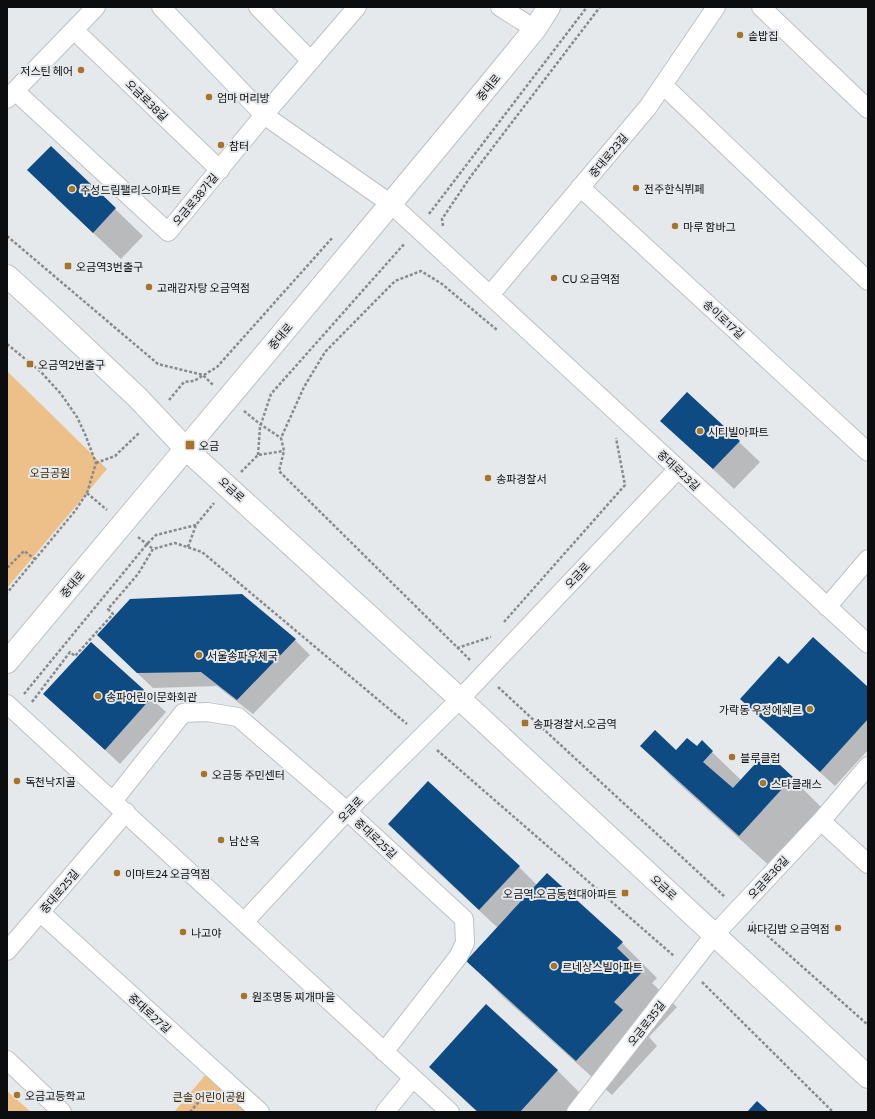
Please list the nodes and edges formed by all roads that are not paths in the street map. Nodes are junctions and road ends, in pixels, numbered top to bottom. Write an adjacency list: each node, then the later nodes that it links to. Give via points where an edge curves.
1 (161, 7): 15 (street)
2 (258, 7): 11 (street)
3 (357, 7): 11 (street, 오금로38가길)
4 (500, 7): 10 (street)
5 (549, 7): 10 (main road, 중대로)
6 (716, 7): 12 (street, 중대로23길)
7 (761, 7): 14 (street)
8 (90, 9): 9 (street)
9 (74, 30): 13 (street); 16 (street, 오금로38길)
10 (535, 30): 18 (main road, 중대로)
11 (311, 61): 15 (street, 오금로38가길)
12 (662, 85): 17 (street, 중대로23길, via 648,106); 20 (street)
13 (11, 95): 16 (street, 오금로38가길, via 168,232)
14 (868, 109)
15 (264, 115): 16 (street, 오금로38가길); 18 (street, 중대로23길)
16 (220, 170)
17 (580, 187): 21 (street, 중대로23길); 23 (street, 송이로17길)
18 (391, 204): 21 (street, 중대로23길); 22 (main road, 중대로)
19 (7, 276): 22 (main road, 오금로, via 132,393)
20 (868, 282)
21 (490, 295): 24 (street, 중대로23길)
22 (186, 448): 28 (main road, 중대로); 29 (main road, 오금로)
23 (868, 452)
24 (678, 469): 26 (street, 중대로23길); 29 (street, 오금로)
25 (868, 559): 26 (street)
26 (828, 608): 27 (street, 중대로23길)
27 (868, 644)
28 (7, 662)
29 (460, 698): 33 (street, 오금로); 38 (main road, 오금로)
30 (16, 706): 32 (street)
31 (868, 766): 34 (street, 오금로36길)
32 (120, 807): 33 (street, 중대로25길, via 184,713 207,712 238,717); 36 (street, 중대로25길); 37 (street)
33 (347, 811): 37 (street, 오금로); 40 (street, 중대로25길, via 464,919 465,943 458,958)
34 (821, 821): 35 (street); 38 (street, 오금로36길)
35 (868, 864)
36 (41, 913): 39 (street, 중대로25길); 45 (street, 중대로27길)
37 (244, 922): 40 (street)
38 (715, 934): 42 (main road, 오금로); 48 (street, 오금로35길)
39 (7, 951)
40 (384, 1052): 43 (street)
41 (7, 1060): 44 (street)
42 (868, 1077)
43 (413, 1078): 46 (street); 47 (street)
44 (62, 1112)
45 (260, 1112)
46 (385, 1112)
47 (450, 1112)
48 (576, 1112)

